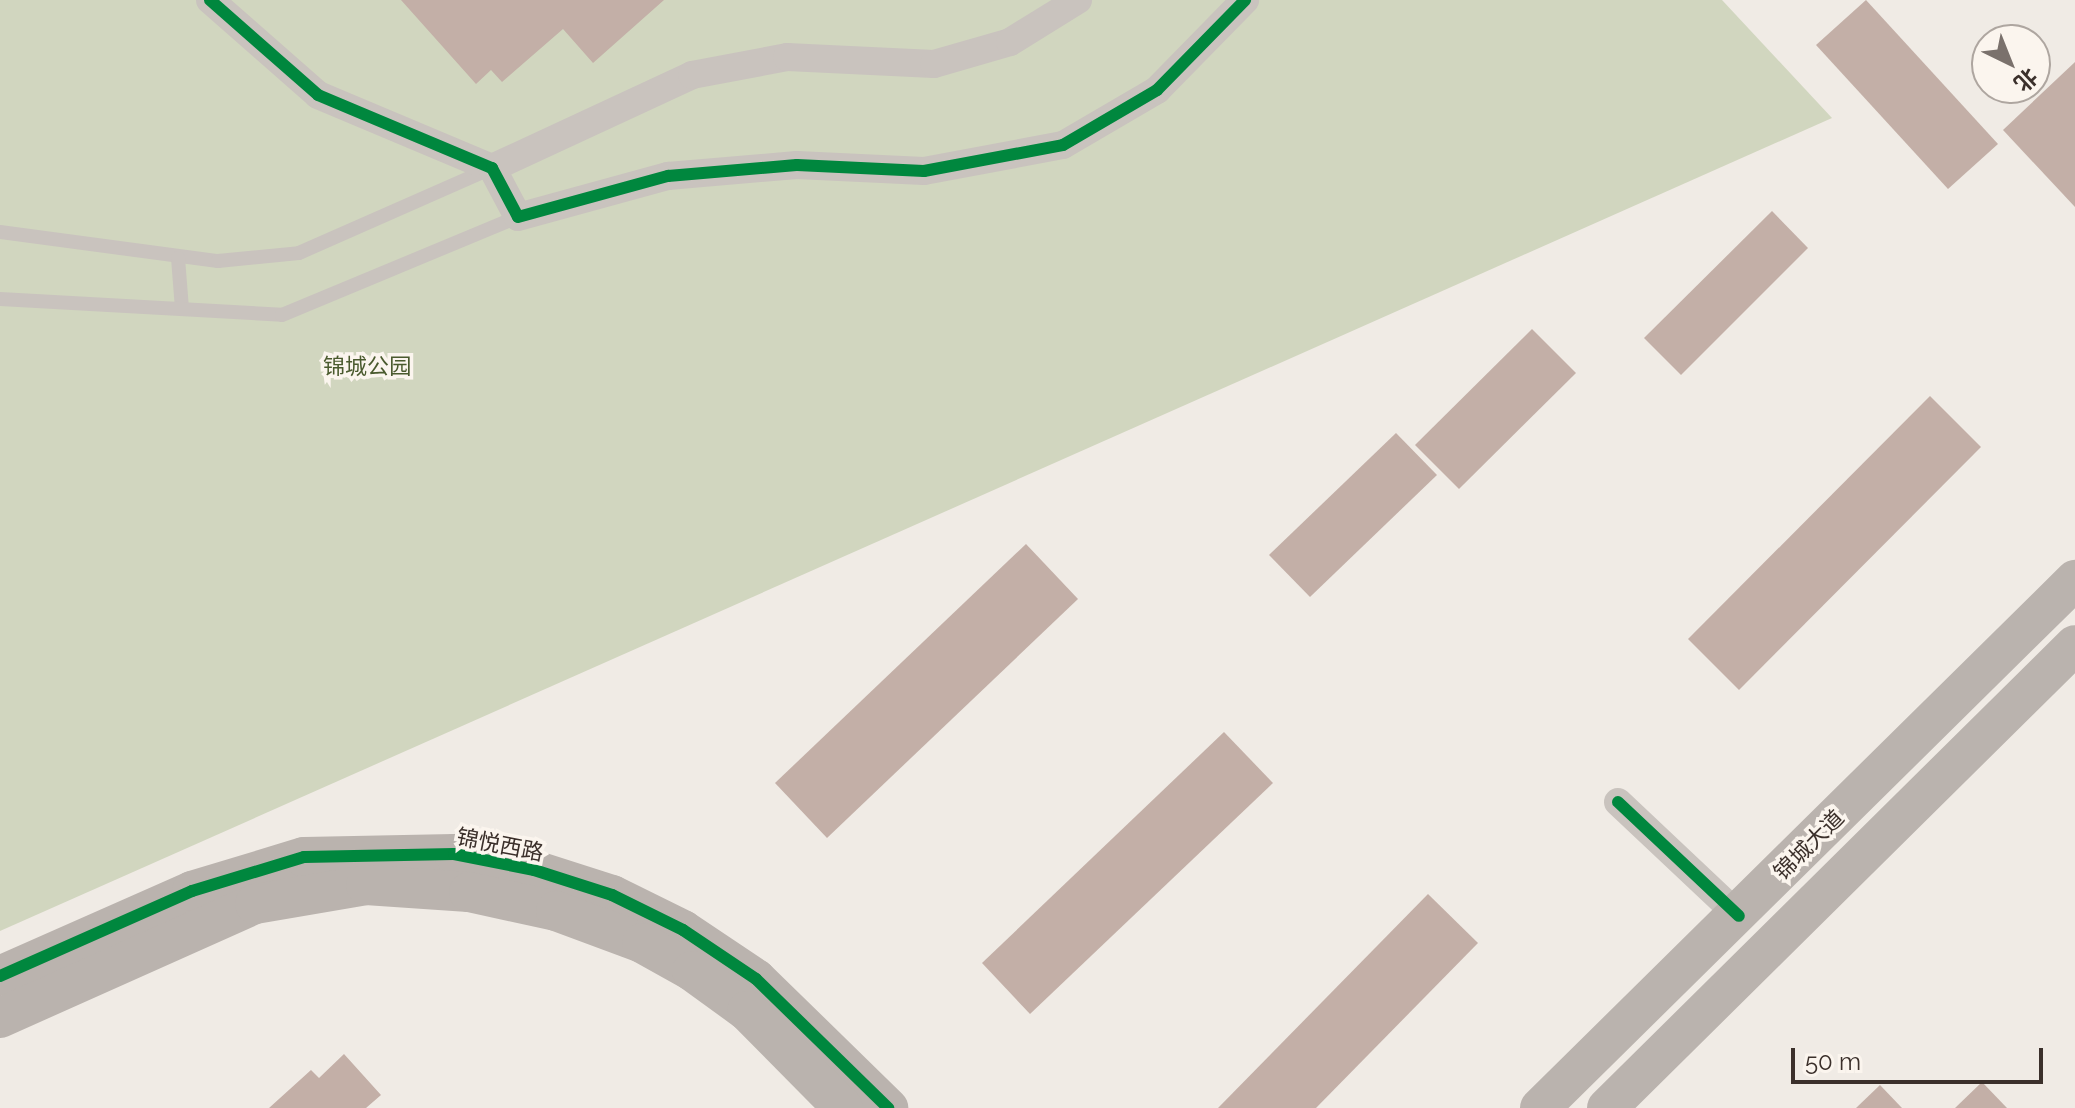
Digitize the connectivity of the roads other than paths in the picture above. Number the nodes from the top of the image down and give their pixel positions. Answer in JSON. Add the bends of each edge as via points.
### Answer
{"nodes":[{"id":1,"x":210,"y":0,"type":"edge"},
{"id":2,"x":1078,"y":0,"type":"edge"},
{"id":3,"x":1245,"y":0,"type":"edge"},
{"id":4,"x":492,"y":168,"type":"junction"},
{"id":5,"x":518,"y":217,"type":"junction"},
{"id":6,"x":0,"y":232,"type":"edge"},
{"id":7,"x":178,"y":258,"type":"junction"},
{"id":8,"x":0,"y":299,"type":"edge"},
{"id":9,"x":182,"y":309,"type":"junction"},
{"id":10,"x":2075,"y":580,"type":"edge"},
{"id":11,"x":2075,"y":645,"type":"edge"},
{"id":12,"x":1618,"y":802,"type":"dead end"},
{"id":13,"x":1739,"y":916,"type":"junction"},
{"id":14,"x":0,"y":976,"type":"edge"},
{"id":15,"x":0,"y":1018,"type":"edge"},
{"id":16,"x":843,"y":1108,"type":"edge"},
{"id":17,"x":888,"y":1108,"type":"edge"},
{"id":18,"x":1540,"y":1108,"type":"edge"},
{"id":19,"x":1607,"y":1108,"type":"edge"}],
"edges":[{"from":1,"to":4,"type":"street","via":[[318,95]]},
{"from":2,"to":4,"type":"street","via":[[1010,42],[934,64],[787,57],[692,75]]},
{"from":3,"to":5,"type":"street","via":[[1157,90],[1063,145],[924,171],[797,165],[668,176]]},
{"from":4,"to":5,"type":"street"},
{"from":4,"to":7,"type":"lane","via":[[299,253],[218,261]]},
{"from":5,"to":9,"type":"lane","via":[[282,315]]},
{"from":6,"to":7,"type":"lane"},
{"from":7,"to":9,"type":"lane"},
{"from":8,"to":9,"type":"lane"},
{"from":10,"to":13,"type":"street","name":"锦城大道"},
{"from":11,"to":19,"type":"street","name":"锦城大道"},
{"from":12,"to":13,"type":"street"},
{"from":13,"to":18,"type":"street","name":"锦城大道"},
{"from":14,"to":17,"type":"street","name":"锦悦西路","via":[[192,891],[304,857],[454,854],[534,870],[599,891],[683,930],[756,979]]},
{"from":15,"to":16,"type":"street","via":[[255,904],[366,885],[469,892],[556,911],[642,943],[692,971],[747,1011]]}]}
